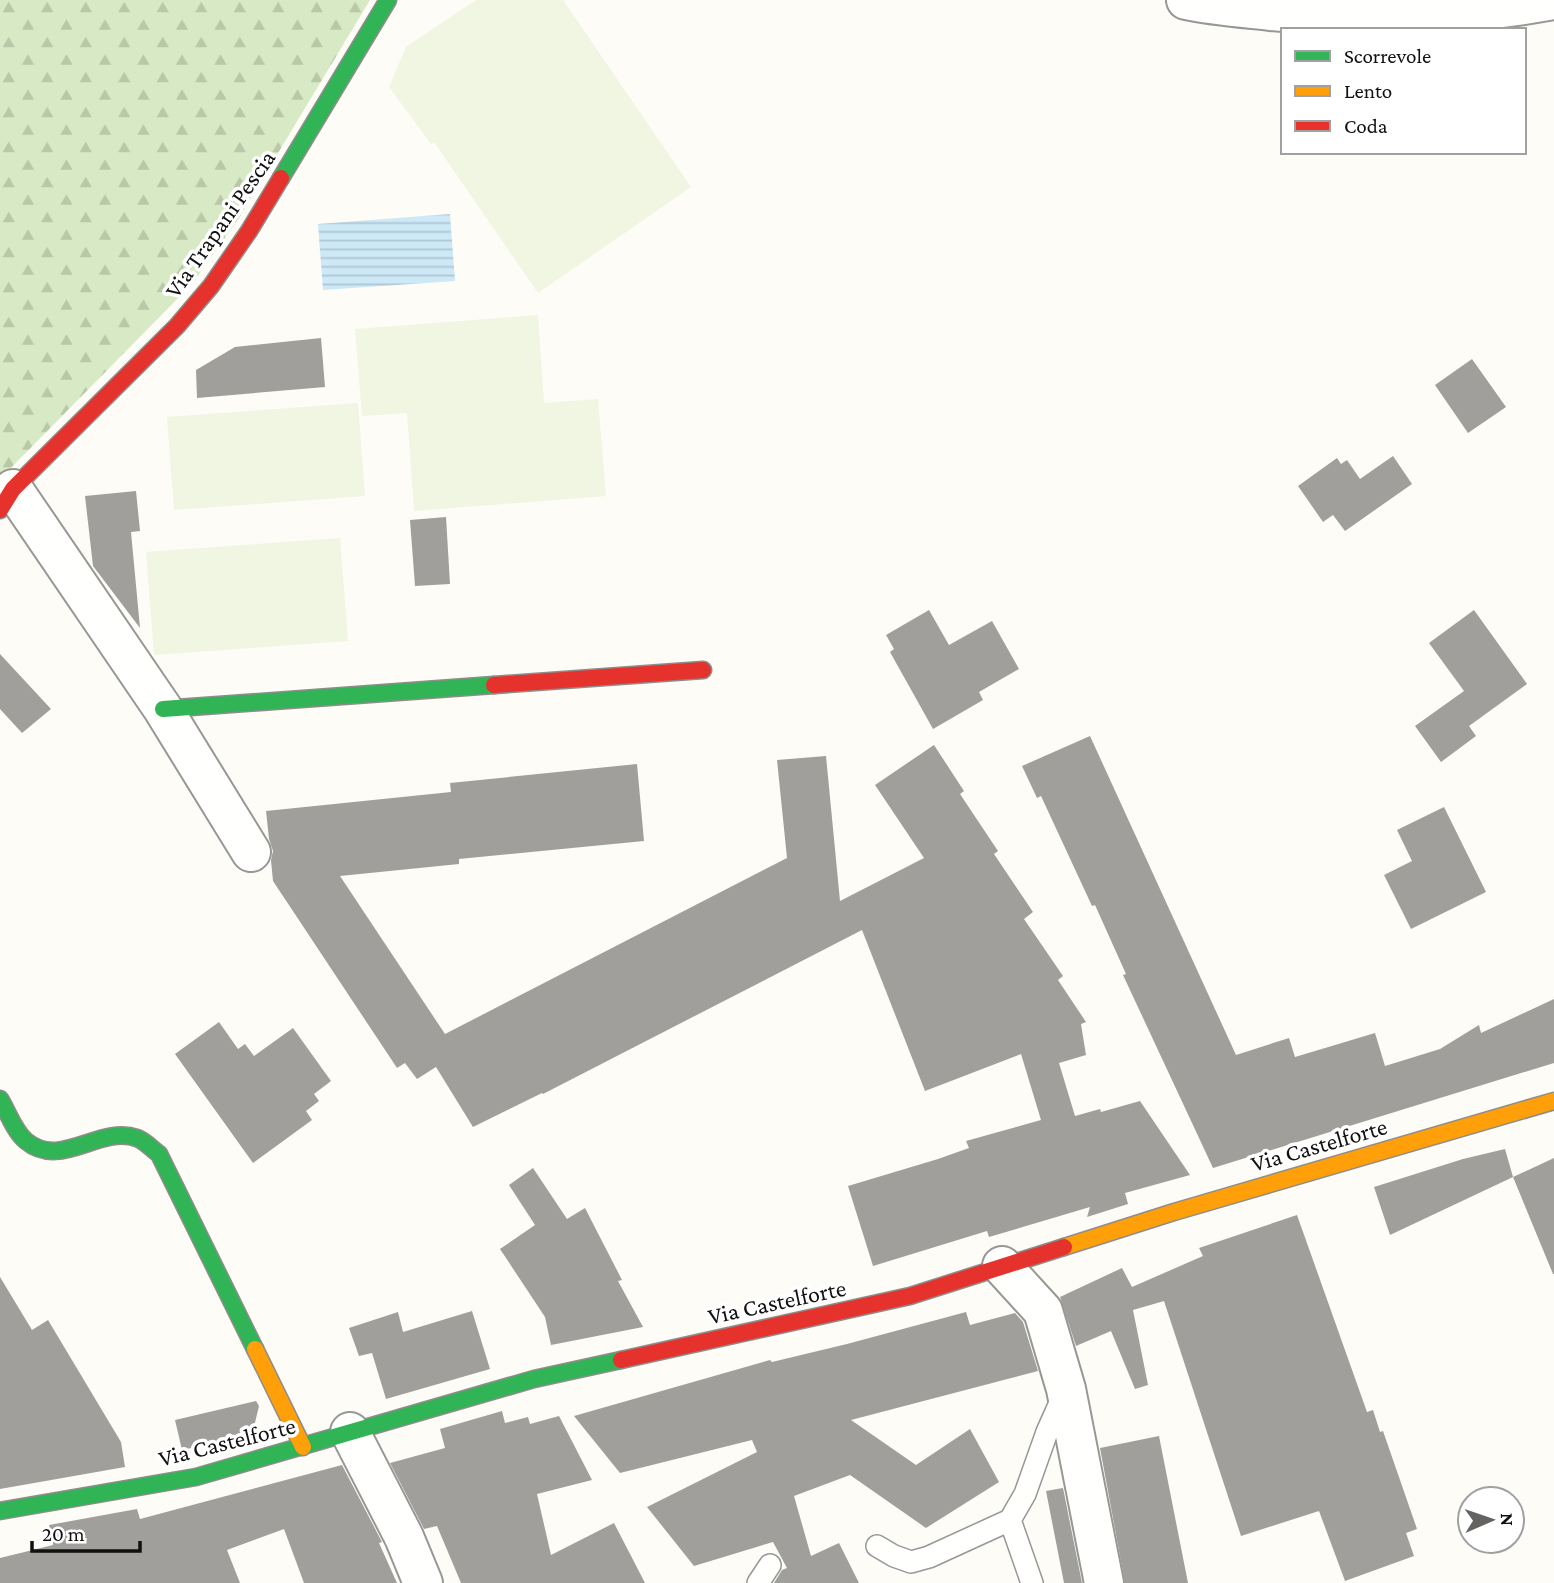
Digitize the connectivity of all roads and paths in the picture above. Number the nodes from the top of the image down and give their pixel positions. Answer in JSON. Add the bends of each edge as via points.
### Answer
{"nodes":[{"id":1,"x":388,"y":0,"type":"edge"},
{"id":2,"x":1186,"y":0,"type":"edge"},
{"id":3,"x":1554,"y":0,"type":"edge"},
{"id":4,"x":7,"y":499,"type":"edge"},
{"id":5,"x":703,"y":670,"type":"dead end"},
{"id":6,"x":163,"y":709,"type":"junction"},
{"id":7,"x":251,"y":852,"type":"dead end"},
{"id":8,"x":0,"y":1099,"type":"edge"},
{"id":9,"x":1554,"y":1101,"type":"edge"},
{"id":10,"x":1002,"y":1266,"type":"junction"},
{"id":11,"x":1066,"y":1389,"type":"junction"},
{"id":12,"x":351,"y":1432,"type":"junction"},
{"id":13,"x":303,"y":1447,"type":"junction"},
{"id":14,"x":0,"y":1511,"type":"edge"},
{"id":15,"x":1010,"y":1520,"type":"junction"},
{"id":16,"x":877,"y":1546,"type":"dead end"},
{"id":17,"x":771,"y":1565,"type":"dead end"},
{"id":18,"x":424,"y":1583,"type":"edge"},
{"id":19,"x":758,"y":1583,"type":"edge"},
{"id":20,"x":1032,"y":1583,"type":"edge"},
{"id":21,"x":1104,"y":1583,"type":"edge"}],
"edges":[{"from":1,"to":4,"type":"street","name":"Via Trapani Pescia","via":[[256,220],[211,286]]},
{"from":2,"to":3,"type":"street","via":[[1324,16],[1434,15]]},
{"from":4,"to":6,"type":"street"},
{"from":5,"to":6,"type":"street"},
{"from":6,"to":7,"type":"street"},
{"from":8,"to":13,"type":"street","via":[[23,1139],[46,1152],[123,1136],[136,1138],[159,1154]]},
{"from":9,"to":10,"type":"street","name":"Via Castelforte"},
{"from":10,"to":11,"type":"street","via":[[1043,1311]]},
{"from":10,"to":12,"type":"street","name":"Via Castelforte","via":[[910,1296],[534,1378]]},
{"from":11,"to":15,"type":"lane","via":[[1025,1494]]},
{"from":11,"to":21,"type":"street"},
{"from":12,"to":13,"type":"street","name":"Via Castelforte"},
{"from":12,"to":18,"type":"street"},
{"from":13,"to":14,"type":"street","name":"Via Castelforte","via":[[196,1478]]},
{"from":15,"to":16,"type":"lane","via":[[911,1562]]},
{"from":15,"to":20,"type":"lane"},
{"from":17,"to":19,"type":"lane"}]}
